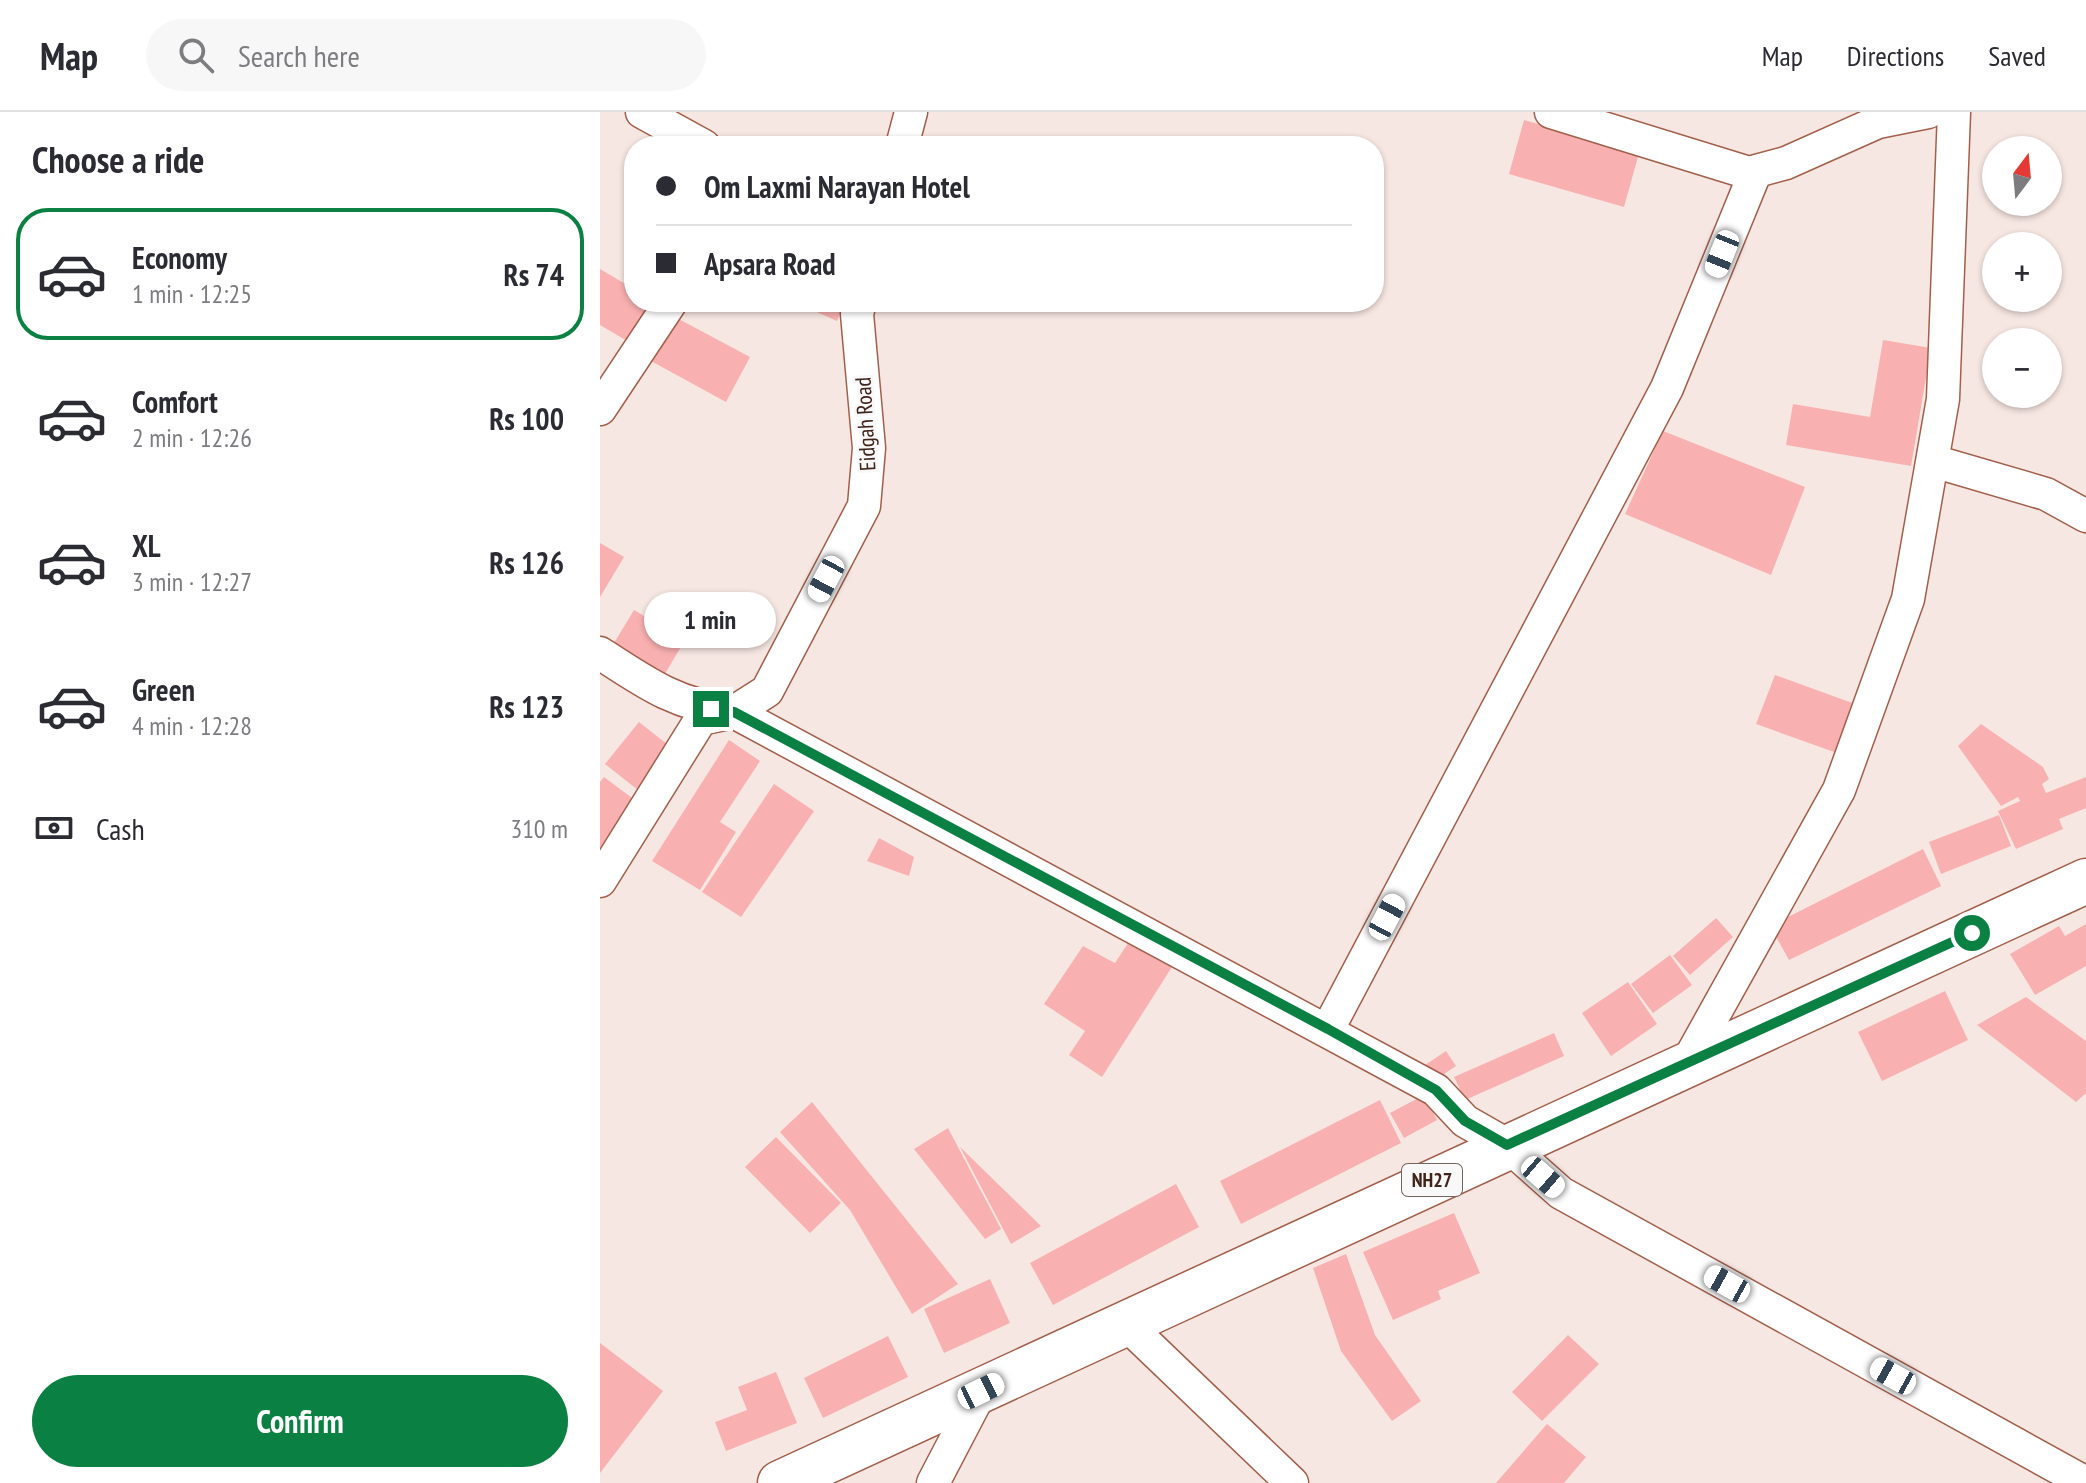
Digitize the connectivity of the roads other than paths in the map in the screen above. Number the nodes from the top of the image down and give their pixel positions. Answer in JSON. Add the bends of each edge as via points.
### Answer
{"nodes":[{"id":1,"x":642,"y":112,"type":"edge"},
{"id":2,"x":911,"y":112,"type":"edge"},
{"id":3,"x":1551,"y":112,"type":"edge"},
{"id":4,"x":1928,"y":112,"type":"edge"},
{"id":5,"x":1954,"y":112,"type":"edge"},
{"id":6,"x":686,"y":136,"type":"edge"},
{"id":7,"x":905,"y":136,"type":"edge"},
{"id":8,"x":1755,"y":173,"type":"junction"},
{"id":9,"x":664,"y":312,"type":"edge"},
{"id":10,"x":858,"y":312,"type":"edge"},
{"id":11,"x":600,"y":409,"type":"edge"},
{"id":12,"x":1933,"y":461,"type":"junction"},
{"id":13,"x":2086,"y":516,"type":"edge"},
{"id":14,"x":600,"y":653,"type":"edge"},
{"id":15,"x":734,"y":712,"type":"junction"},
{"id":16,"x":600,"y":881,"type":"edge"},
{"id":17,"x":2086,"y":881,"type":"edge"},
{"id":18,"x":1328,"y":1029,"type":"junction"},
{"id":19,"x":1687,"y":1063,"type":"junction"},
{"id":20,"x":1507,"y":1145,"type":"junction"},
{"id":21,"x":1124,"y":1322,"type":"junction"},
{"id":22,"x":981,"y":1391,"type":"junction"},
{"id":23,"x":780,"y":1483,"type":"edge"},
{"id":24,"x":933,"y":1483,"type":"edge"},
{"id":25,"x":1292,"y":1483,"type":"edge"},
{"id":26,"x":2086,"y":1483,"type":"edge"}],
"edges":[{"from":1,"to":6,"type":"street"},
{"from":2,"to":7,"type":"street"},
{"from":3,"to":8,"type":"street"},
{"from":4,"to":8,"type":"street","via":[[1878,122]]},
{"from":5,"to":12,"type":"street","via":[[1943,399]]},
{"from":8,"to":18,"type":"street","via":[[1667,388]]},
{"from":9,"to":11,"type":"street"},
{"from":10,"to":15,"type":"street","name":"Eidgah Road","via":[[869,448],[864,506],[767,691]]},
{"from":12,"to":13,"type":"street","via":[[2046,494]]},
{"from":12,"to":19,"type":"street","via":[[1908,599],[1839,790]]},
{"from":14,"to":15,"type":"street","via":[[665,695]]},
{"from":15,"to":16,"type":"street","name":"Eidgah Road","via":[[701,719]]},
{"from":15,"to":18,"type":"street"},
{"from":17,"to":19,"type":"main road","number":"NH27"},
{"from":18,"to":20,"type":"street","via":[[1436,1090],[1465,1121]]},
{"from":19,"to":20,"type":"main road","number":"NH27"},
{"from":20,"to":21,"type":"main road","number":"NH27"},
{"from":20,"to":26,"type":"street","via":[[1561,1193]]},
{"from":21,"to":22,"type":"main road","number":"NH27"},
{"from":21,"to":25,"type":"street"},
{"from":22,"to":23,"type":"main road","number":"NH27"},
{"from":22,"to":24,"type":"street"}]}
